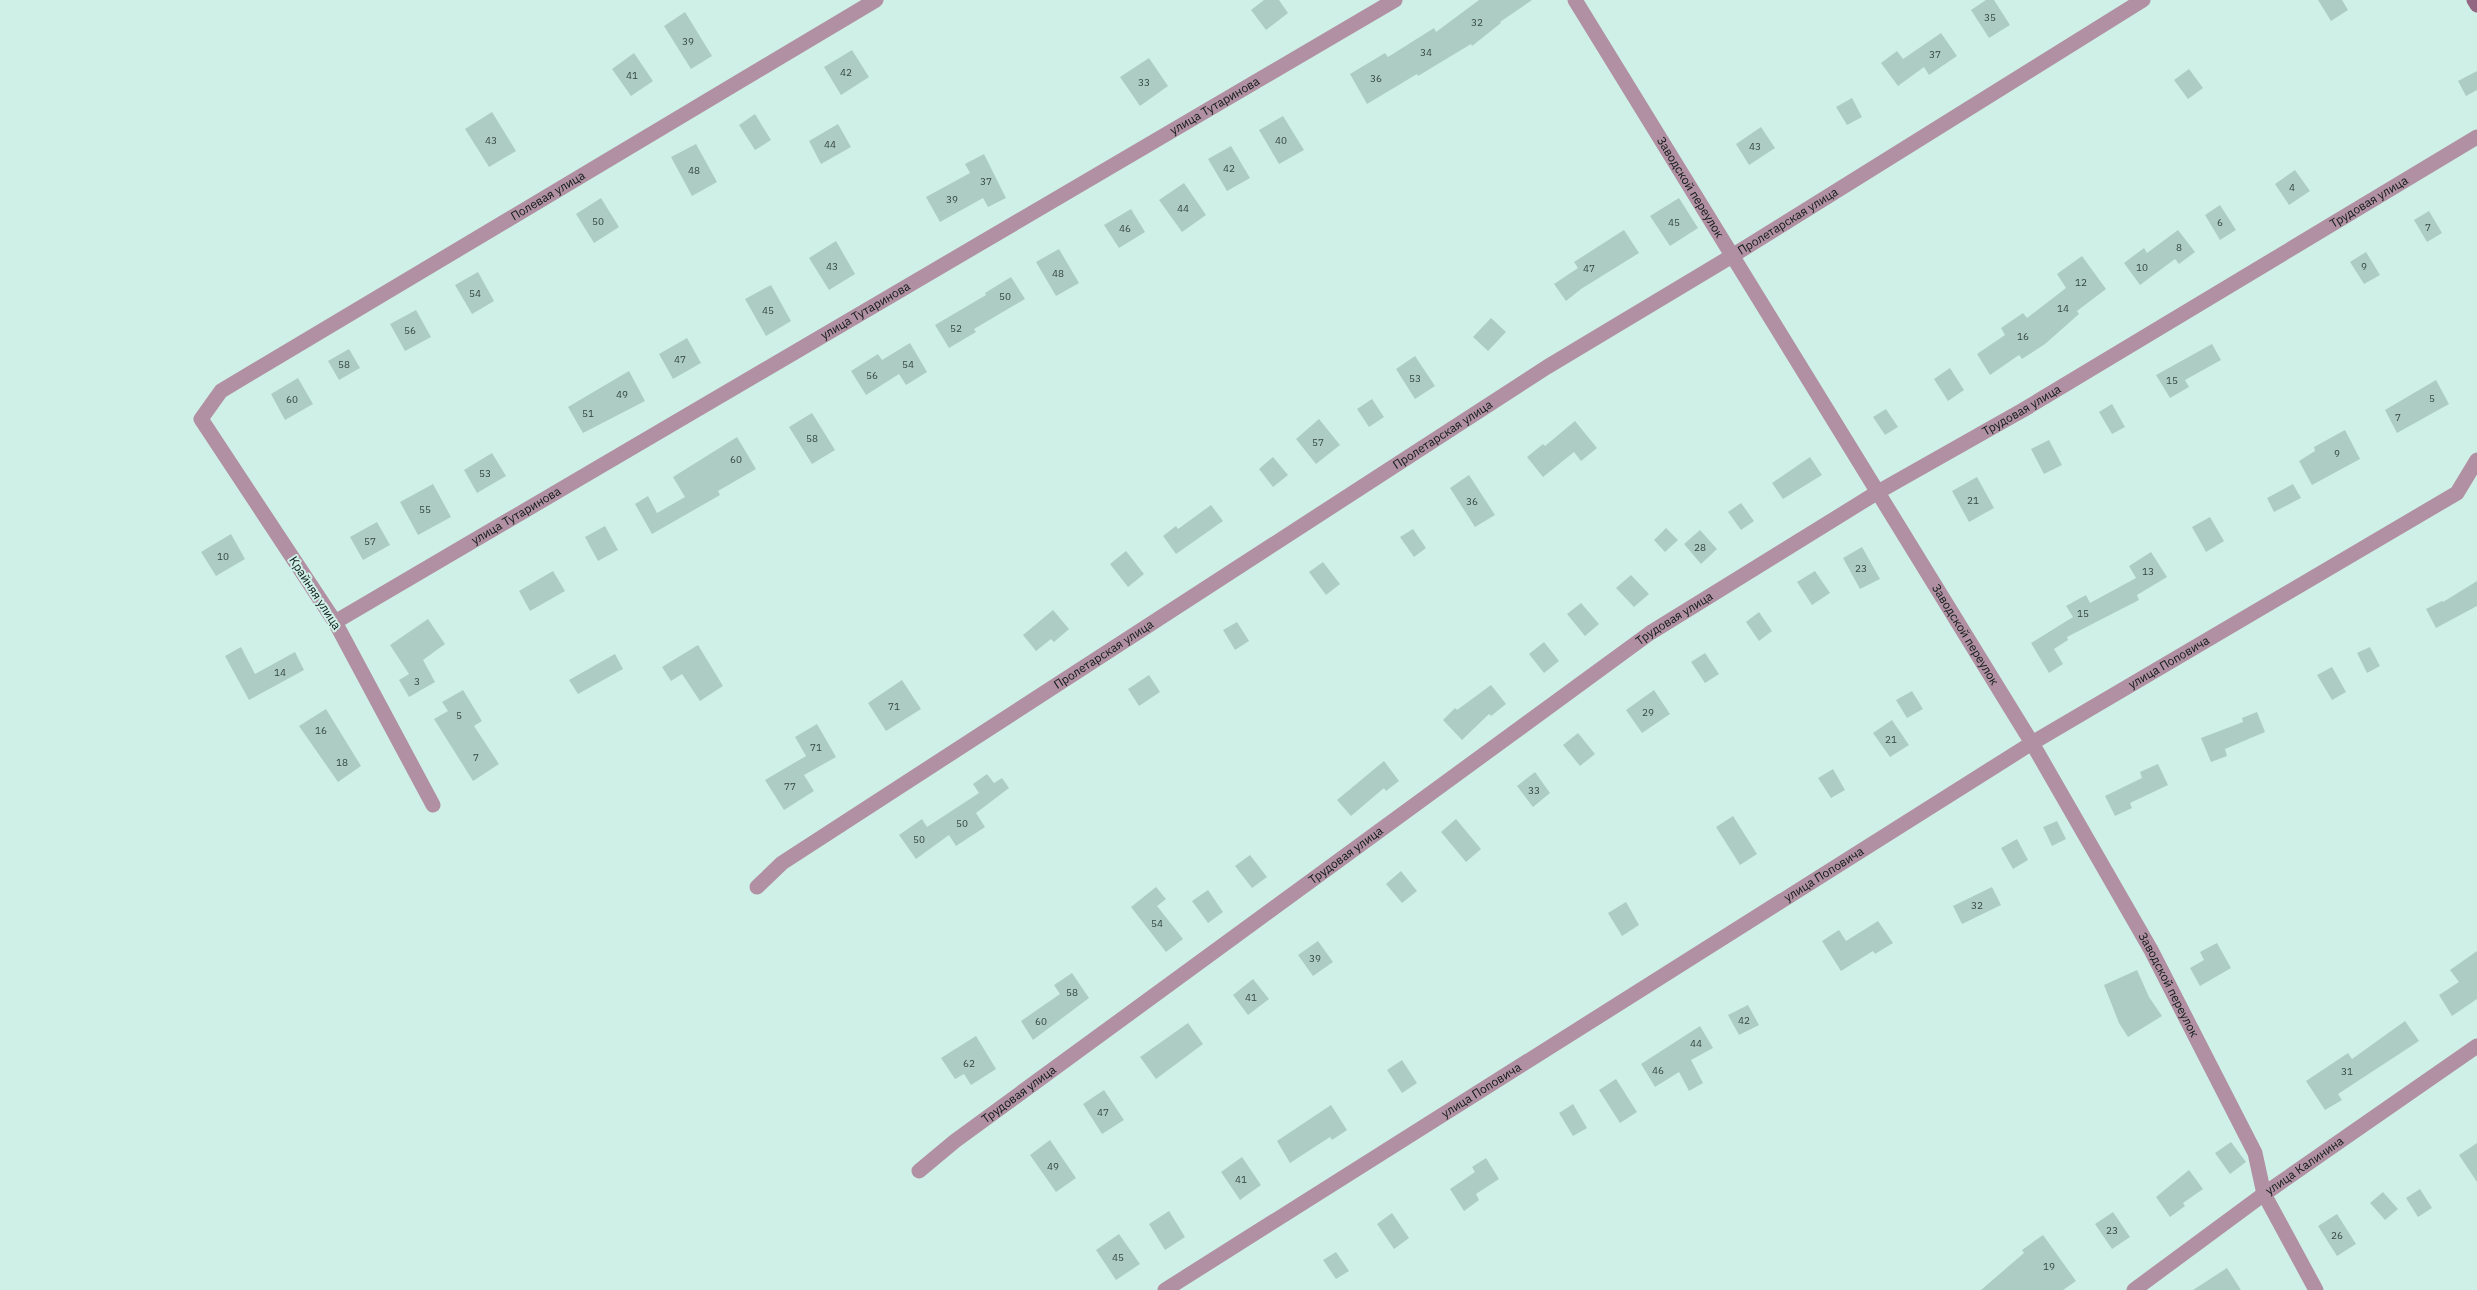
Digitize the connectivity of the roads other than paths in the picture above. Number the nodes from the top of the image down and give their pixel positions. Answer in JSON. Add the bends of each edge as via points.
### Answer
{"nodes":[{"id":1,"x":876,"y":0,"type":"edge"},
{"id":2,"x":1395,"y":0,"type":"edge"},
{"id":3,"x":1574,"y":0,"type":"edge"},
{"id":4,"x":2143,"y":0,"type":"edge"},
{"id":5,"x":2474,"y":0,"type":"edge"},
{"id":6,"x":2477,"y":5,"type":"edge"},
{"id":7,"x":2477,"y":137,"type":"edge"},
{"id":8,"x":1732,"y":256,"type":"junction"},
{"id":9,"x":221,"y":391,"type":"joint"},
{"id":10,"x":2477,"y":460,"type":"edge"},
{"id":11,"x":1878,"y":492,"type":"junction"},
{"id":12,"x":335,"y":622,"type":"junction"},
{"id":13,"x":2032,"y":743,"type":"junction"},
{"id":14,"x":434,"y":805,"type":"dead end"},
{"id":15,"x":757,"y":887,"type":"dead end"},
{"id":16,"x":2477,"y":1046,"type":"edge"},
{"id":17,"x":919,"y":1171,"type":"dead end"},
{"id":18,"x":2264,"y":1194,"type":"junction"},
{"id":19,"x":1165,"y":1290,"type":"edge"},
{"id":20,"x":2134,"y":1290,"type":"edge"},
{"id":21,"x":2316,"y":1290,"type":"edge"}],
"edges":[{"from":1,"to":9,"type":"street","name":"Полевая улица"},
{"from":2,"to":12,"type":"street","name":"улица Тутаринова"},
{"from":3,"to":8,"type":"street","name":"Заводской переулок"},
{"from":4,"to":8,"type":"street","name":"Пролетарская улица"},
{"from":5,"to":6,"type":"street"},
{"from":7,"to":11,"type":"street","name":"Трудовая улица","via":[[2023,410]]},
{"from":8,"to":11,"type":"street","name":"Заводской переулок"},
{"from":8,"to":15,"type":"street","name":"Пролетарская улица","via":[[1539,372],[782,863]]},
{"from":9,"to":12,"type":"street","name":"Крайняя улица","via":[[200,419]]},
{"from":10,"to":13,"type":"street","name":"улица Поповича","via":[[2457,493]]},
{"from":11,"to":13,"type":"street","name":"Заводской переулок"},
{"from":11,"to":17,"type":"street","name":"Трудовая улица","via":[[1650,632],[955,1141]]},
{"from":12,"to":14,"type":"street","name":"Крайняя улица"},
{"from":13,"to":18,"type":"street","name":"Заводской переулок","via":[[2151,950],[2255,1153]]},
{"from":13,"to":19,"type":"street","name":"улица Поповича"},
{"from":16,"to":18,"type":"street","name":"улица Калинина"},
{"from":18,"to":20,"type":"street","name":"улица Калинина"},
{"from":18,"to":21,"type":"street","name":"Заводской переулок"}]}
